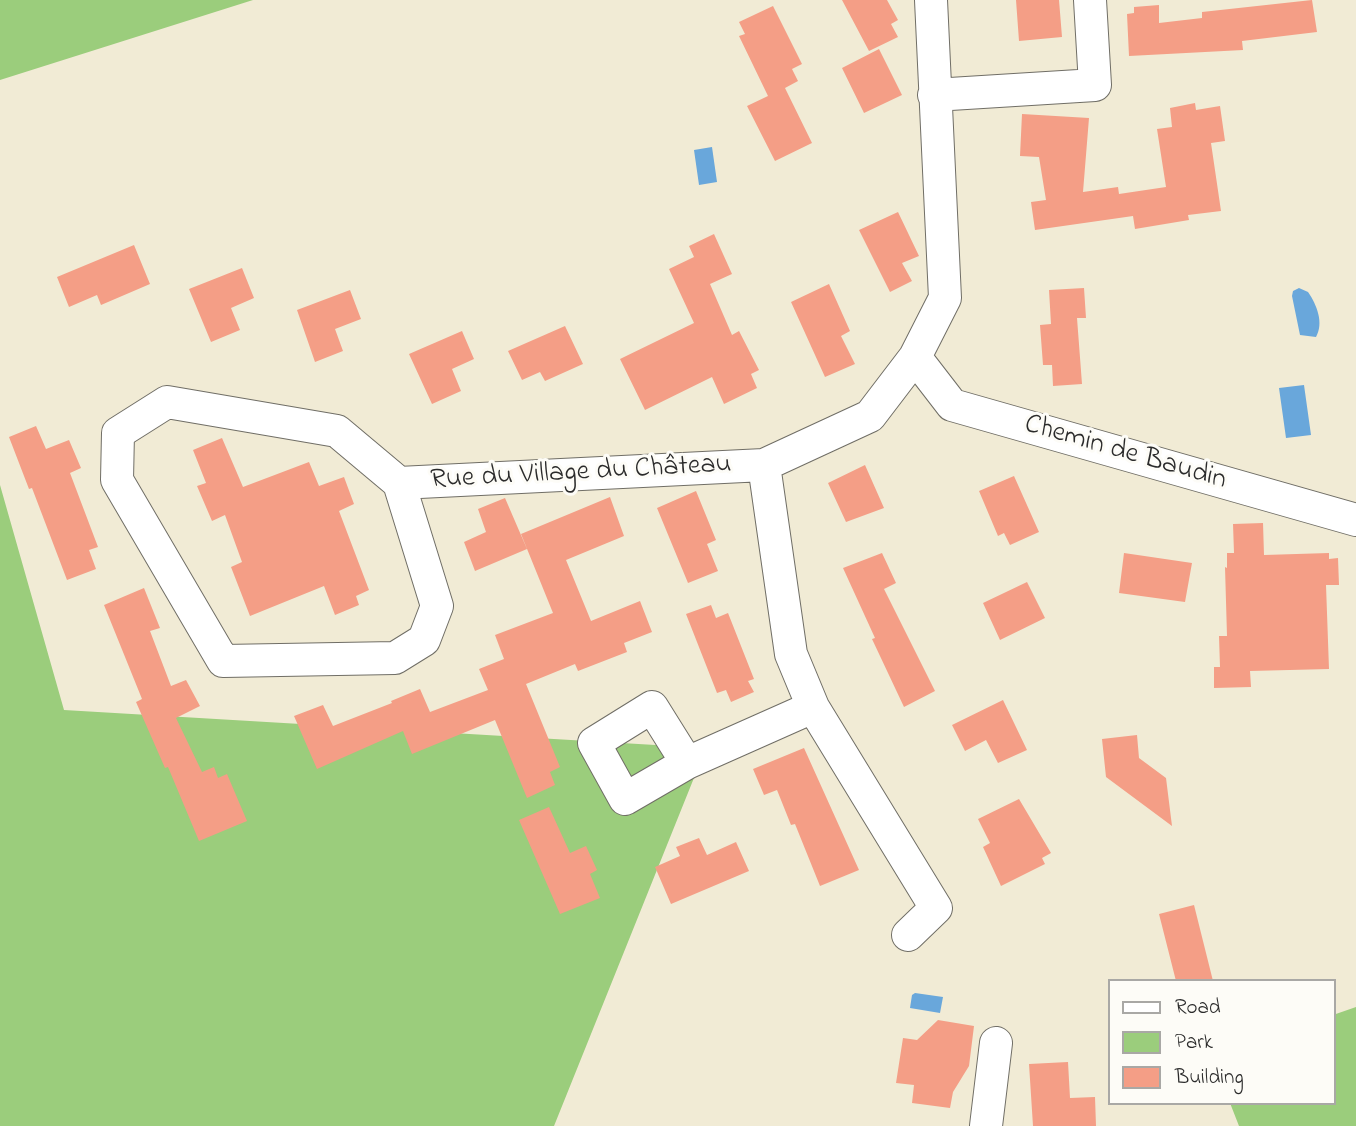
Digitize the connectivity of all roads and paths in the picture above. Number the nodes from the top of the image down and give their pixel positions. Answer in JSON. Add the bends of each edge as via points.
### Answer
{"nodes":[{"id":1,"x":931,"y":0,"type":"edge"},
{"id":2,"x":1090,"y":0,"type":"edge"},
{"id":3,"x":934,"y":95,"type":"junction"},
{"id":4,"x":915,"y":357,"type":"junction"},
{"id":5,"x":764,"y":465,"type":"junction"},
{"id":6,"x":399,"y":484,"type":"junction"},
{"id":7,"x":1356,"y":520,"type":"edge"},
{"id":8,"x":813,"y":707,"type":"junction"},
{"id":9,"x":687,"y":763,"type":"dead end"},
{"id":10,"x":908,"y":935,"type":"dead end"},
{"id":11,"x":996,"y":1043,"type":"dead end"},
{"id":12,"x":986,"y":1126,"type":"edge"}],
"edges":[{"from":1,"to":3,"type":"street","name":"Rue du Village du Château"},
{"from":2,"to":3,"type":"street","via":[[1095,85]]},
{"from":3,"to":4,"type":"street","name":"Rue du Village du Château","via":[[946,298]]},
{"from":4,"to":5,"type":"street","name":"Rue du Village du Château","via":[[870,416]]},
{"from":4,"to":7,"type":"street","name":"Chemin de Baudin","via":[[952,405]]},
{"from":5,"to":6,"type":"street","name":"Rue du Village du Château"},
{"from":5,"to":8,"type":"street","name":"Rue du Village du Château","via":[[790,654]]},
{"from":6,"to":6,"type":"street","name":"Rue du Village du Château","via":[[337,431],[167,402],[118,433],[117,480],[223,661],[395,658],[424,640],[436,606]]},
{"from":8,"to":9,"type":"street"},
{"from":8,"to":10,"type":"street","name":"Rue du Village du Château","via":[[936,908]]},
{"from":11,"to":12,"type":"street"}]}
